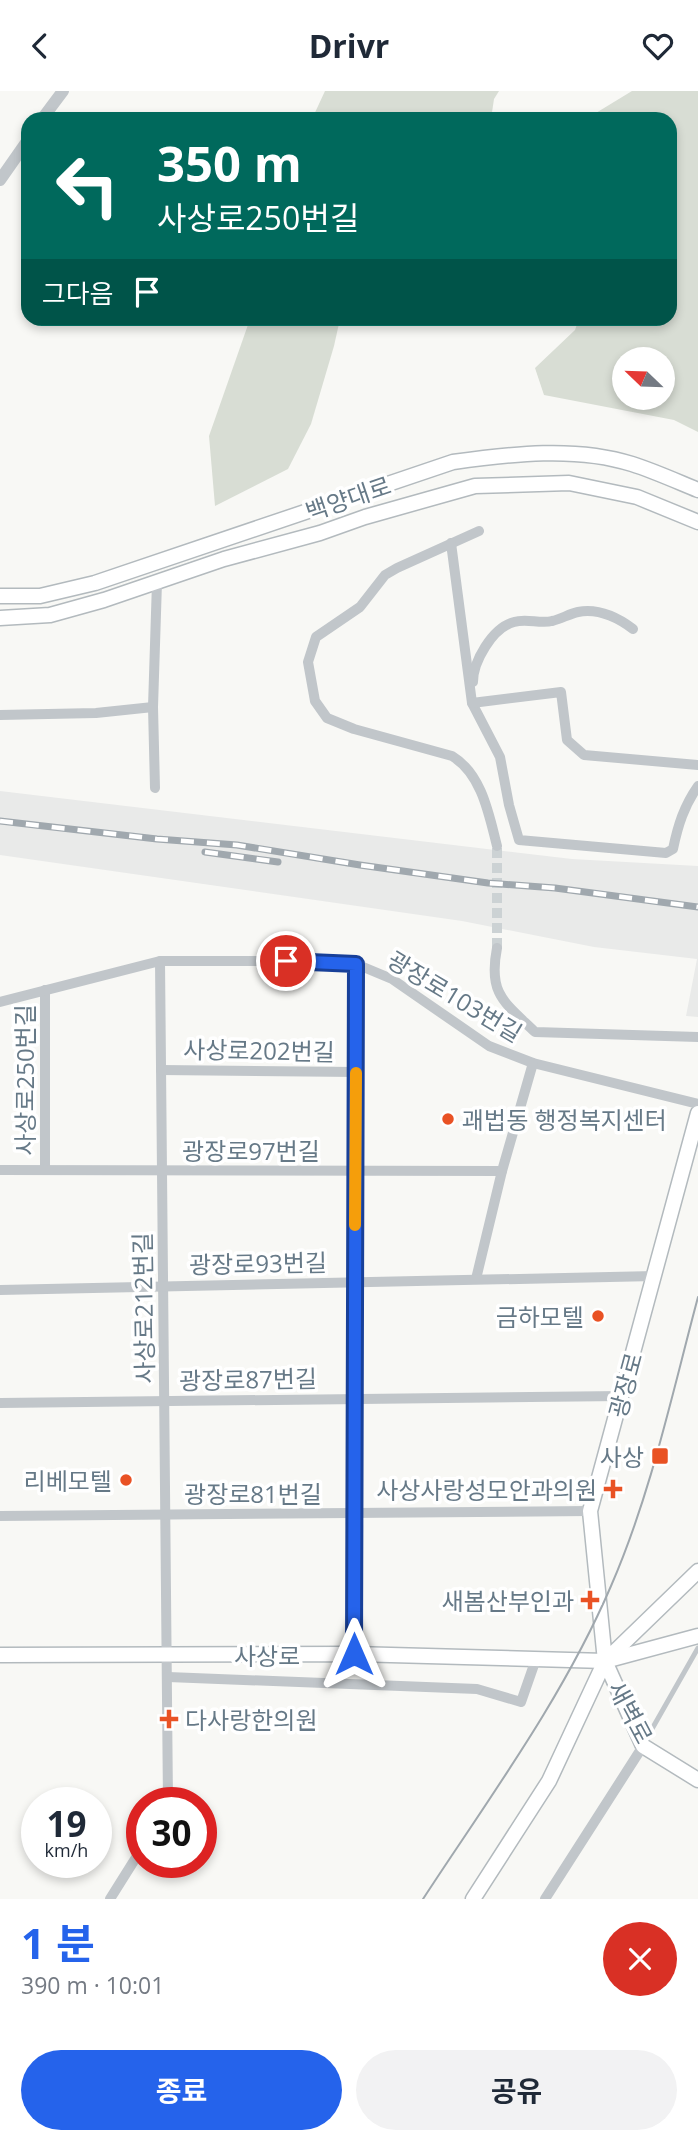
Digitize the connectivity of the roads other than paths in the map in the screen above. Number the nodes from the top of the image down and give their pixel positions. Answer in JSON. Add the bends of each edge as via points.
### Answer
{"nodes":[{"id":1,"x":63,"y":91,"type":"edge"},
{"id":2,"x":47,"y":112,"type":"edge"},
{"id":3,"x":21,"y":150,"type":"edge"},
{"id":4,"x":0,"y":180,"type":"edge"},
{"id":5,"x":698,"y":490,"type":"edge"},
{"id":6,"x":698,"y":522,"type":"edge"},
{"id":7,"x":479,"y":531,"type":"dead end"},
{"id":8,"x":451,"y":543,"type":"junction"},
{"id":9,"x":157,"y":582,"type":"junction"},
{"id":10,"x":0,"y":596,"type":"edge"},
{"id":11,"x":0,"y":618,"type":"edge"},
{"id":12,"x":634,"y":629,"type":"dead end"},
{"id":13,"x":472,"y":703,"type":"junction"},
{"id":14,"x":153,"y":707,"type":"junction"},
{"id":15,"x":0,"y":715,"type":"edge"},
{"id":16,"x":698,"y":765,"type":"edge"},
{"id":17,"x":698,"y":786,"type":"edge"},
{"id":18,"x":155,"y":787,"type":"dead end"},
{"id":19,"x":496,"y":846,"type":"tunnel mouth"},
{"id":20,"x":496,"y":948,"type":"tunnel mouth"},
{"id":21,"x":160,"y":961,"type":"junction"},
{"id":22,"x":356,"y":964,"type":"junction"},
{"id":23,"x":45,"y":991,"type":"junction"},
{"id":24,"x":0,"y":1002,"type":"edge"},
{"id":25,"x":698,"y":1037,"type":"edge"},
{"id":26,"x":533,"y":1063,"type":"junction"},
{"id":27,"x":161,"y":1070,"type":"junction"},
{"id":28,"x":356,"y":1072,"type":"junction"},
{"id":29,"x":698,"y":1104,"type":"edge"},
{"id":30,"x":698,"y":1113,"type":"edge"},
{"id":31,"x":0,"y":1170,"type":"edge"},
{"id":32,"x":45,"y":1170,"type":"junction"},
{"id":33,"x":162,"y":1170,"type":"junction"},
{"id":34,"x":355,"y":1171,"type":"junction"},
{"id":35,"x":502,"y":1171,"type":"junction"},
{"id":36,"x":655,"y":1276,"type":"junction"},
{"id":37,"x":476,"y":1279,"type":"junction"},
{"id":38,"x":355,"y":1282,"type":"junction"},
{"id":39,"x":164,"y":1286,"type":"junction"},
{"id":40,"x":0,"y":1290,"type":"edge"},
{"id":41,"x":622,"y":1396,"type":"junction"},
{"id":42,"x":355,"y":1399,"type":"junction"},
{"id":43,"x":165,"y":1401,"type":"junction"},
{"id":44,"x":0,"y":1403,"type":"edge"},
{"id":45,"x":590,"y":1511,"type":"junction"},
{"id":46,"x":354,"y":1513,"type":"junction"},
{"id":47,"x":166,"y":1514,"type":"junction"},
{"id":48,"x":0,"y":1516,"type":"edge"},
{"id":49,"x":698,"y":1571,"type":"edge"},
{"id":50,"x":698,"y":1636,"type":"edge"},
{"id":51,"x":698,"y":1648,"type":"edge"},
{"id":52,"x":354,"y":1654,"type":"junction"},
{"id":53,"x":0,"y":1655,"type":"edge"},
{"id":54,"x":168,"y":1655,"type":"junction"},
{"id":55,"x":536,"y":1659,"type":"junction"},
{"id":56,"x":605,"y":1661,"type":"junction"},
{"id":57,"x":168,"y":1677,"type":"junction"},
{"id":58,"x":643,"y":1746,"type":"junction"},
{"id":59,"x":698,"y":1780,"type":"edge"},
{"id":60,"x":168,"y":1787,"type":"edge"},
{"id":61,"x":126,"y":1874,"type":"edge"},
{"id":62,"x":110,"y":1899,"type":"edge"},
{"id":63,"x":473,"y":1899,"type":"edge"},
{"id":64,"x":545,"y":1899,"type":"edge"}],
"edges":[{"from":1,"to":2,"type":"street"},
{"from":3,"to":4,"type":"street"},
{"from":5,"to":10,"type":"main road","name":"백양대로","via":[[630,463],[568,453],[453,462],[95,583],[40,596]]},
{"from":6,"to":9,"type":"main road","name":"백양대로","via":[[637,497],[569,483],[475,486]]},
{"from":7,"to":8,"type":"street"},
{"from":8,"to":13,"type":"street"},
{"from":8,"to":19,"type":"street","via":[[386,575],[360,607],[316,637],[309,662],[315,701],[327,717],[463,762],[483,799]]},
{"from":9,"to":11,"type":"main road","name":"백양대로","via":[[50,615]]},
{"from":9,"to":14,"type":"street"},
{"from":12,"to":13,"type":"street","via":[[600,611],[541,623],[513,622],[495,634],[481,655],[473,676]]},
{"from":13,"to":16,"type":"street","via":[[561,692],[567,740],[584,755]]},
{"from":13,"to":17,"type":"street","via":[[499,757],[519,840],[666,853],[673,849],[687,801]]},
{"from":14,"to":15,"type":"street"},
{"from":14,"to":18,"type":"street"},
{"from":20,"to":25,"type":"street","via":[[492,973],[502,1000],[535,1032]]},
{"from":21,"to":22,"type":"street","name":"사상로250번길"},
{"from":21,"to":23,"type":"street","name":"사상로250번길"},
{"from":21,"to":27,"type":"street","name":"사상로212번길"},
{"from":22,"to":26,"type":"street","name":"광장로103번길","via":[[392,979],[489,1046]]},
{"from":22,"to":28,"type":"street","name":"사상로202번길"},
{"from":23,"to":24,"type":"street","name":"사상로250번길"},
{"from":23,"to":32,"type":"street","name":"사상로250번길"},
{"from":26,"to":29,"type":"street","name":"광장로103번길"},
{"from":26,"to":35,"type":"street","name":"광장로103번길"},
{"from":27,"to":28,"type":"street","name":"사상로202번길"},
{"from":27,"to":33,"type":"street","name":"사상로212번길"},
{"from":28,"to":34,"type":"street","name":"사상로202번길"},
{"from":30,"to":36,"type":"main road","name":"광장로"},
{"from":31,"to":32,"type":"street","name":"광장로97번길"},
{"from":32,"to":33,"type":"street","name":"광장로97번길"},
{"from":33,"to":34,"type":"street","name":"광장로97번길"},
{"from":33,"to":39,"type":"street","name":"사상로212번길"},
{"from":34,"to":35,"type":"street","name":"광장로97번길"},
{"from":34,"to":38,"type":"street","name":"사상로202번길"},
{"from":35,"to":37,"type":"street"},
{"from":36,"to":37,"type":"street","name":"광장로93번길"},
{"from":36,"to":41,"type":"main road","name":"광장로"},
{"from":37,"to":38,"type":"street","name":"광장로93번길"},
{"from":38,"to":39,"type":"street","name":"광장로93번길"},
{"from":38,"to":42,"type":"street","name":"사상로202번길"},
{"from":39,"to":40,"type":"street","name":"광장로93번길"},
{"from":39,"to":43,"type":"street","name":"사상로212번길"},
{"from":41,"to":42,"type":"street","name":"광장로87번길"},
{"from":41,"to":45,"type":"main road","name":"광장로"},
{"from":42,"to":43,"type":"street","name":"광장로87번길"},
{"from":42,"to":46,"type":"street","name":"사상로202번길"},
{"from":43,"to":44,"type":"street","name":"광장로87번길"},
{"from":43,"to":47,"type":"street","name":"사상로212번길"},
{"from":45,"to":46,"type":"street","name":"광장로81번길"},
{"from":45,"to":56,"type":"main road","name":"광장로"},
{"from":46,"to":47,"type":"street","name":"광장로81번길"},
{"from":46,"to":52,"type":"street","name":"사상로202번길"},
{"from":47,"to":48,"type":"street","name":"광장로81번길"},
{"from":47,"to":54,"type":"street","name":"사상로212번길"},
{"from":49,"to":56,"type":"main road"},
{"from":50,"to":56,"type":"main road","name":"사상로"},
{"from":51,"to":58,"type":"lane"},
{"from":52,"to":54,"type":"main road","name":"사상로"},
{"from":52,"to":55,"type":"main road","name":"사상로"},
{"from":53,"to":54,"type":"main road","name":"사상로"},
{"from":54,"to":57,"type":"street","name":"사상로212번길"},
{"from":55,"to":56,"type":"main road","name":"사상로"},
{"from":55,"to":57,"type":"street","via":[[521,1702],[477,1689]]},
{"from":56,"to":58,"type":"main road","name":"새벽로"},
{"from":56,"to":63,"type":"main road","via":[[549,1781]]},
{"from":57,"to":60,"type":"street","name":"사상로212번길"},
{"from":58,"to":59,"type":"main road","name":"새벽로"},
{"from":58,"to":64,"type":"street"},
{"from":61,"to":62,"type":"street"}]}
